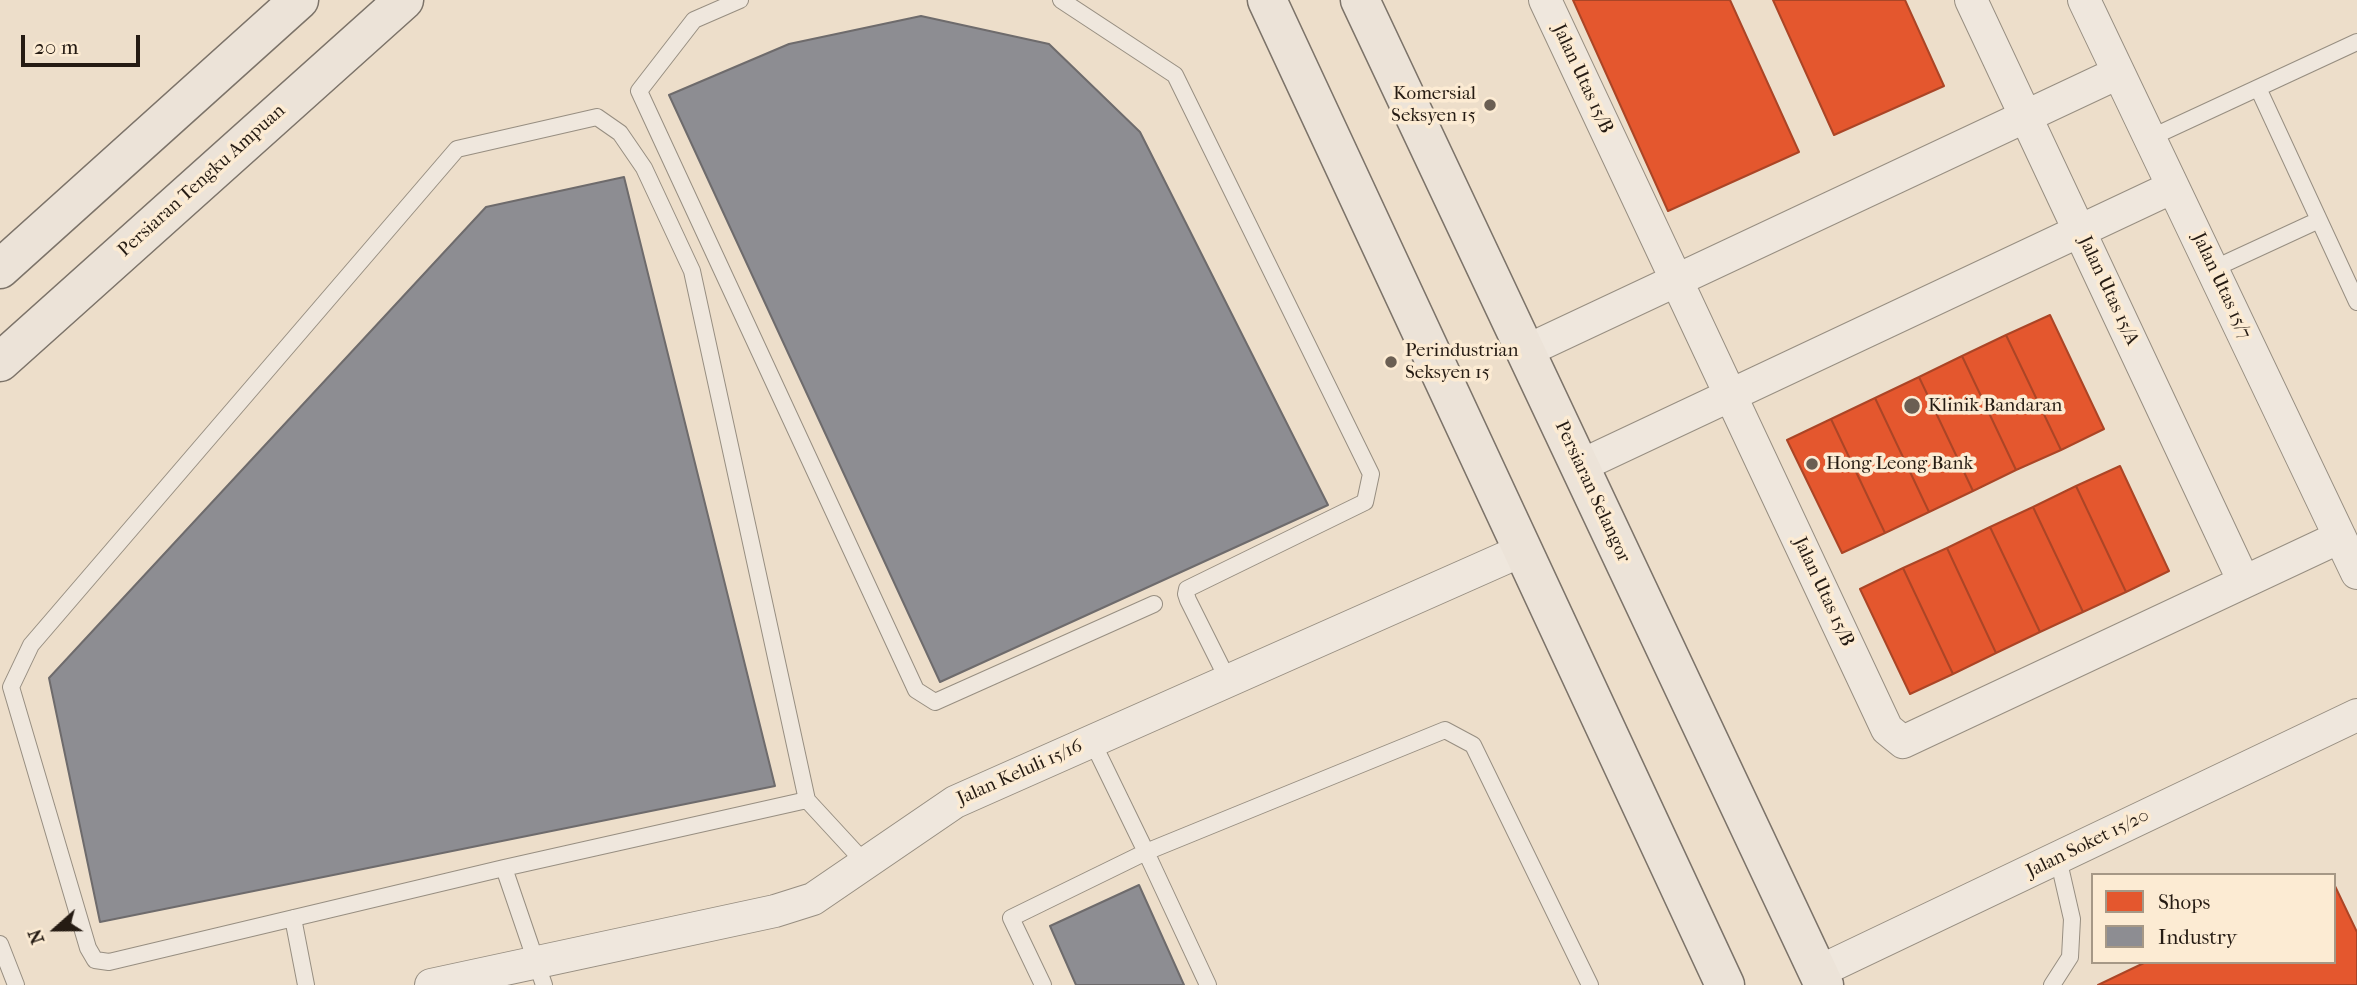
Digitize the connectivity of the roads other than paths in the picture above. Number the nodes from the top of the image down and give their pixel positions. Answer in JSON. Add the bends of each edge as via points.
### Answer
{"nodes":[{"id":1,"x":299,"y":0,"type":"edge"},
{"id":2,"x":404,"y":0,"type":"edge"},
{"id":3,"x":740,"y":0,"type":"edge"},
{"id":4,"x":1061,"y":0,"type":"edge"},
{"id":5,"x":1267,"y":0,"type":"edge"},
{"id":6,"x":1360,"y":0,"type":"edge"},
{"id":7,"x":1545,"y":0,"type":"edge"},
{"id":8,"x":1971,"y":0,"type":"edge"},
{"id":9,"x":2084,"y":0,"type":"edge"},
{"id":10,"x":2357,"y":42,"type":"edge"},
{"id":11,"x":2118,"y":73,"type":"junction"},
{"id":12,"x":2258,"y":88,"type":"junction"},
{"id":13,"x":2026,"y":117,"type":"junction"},
{"id":14,"x":2150,"y":138,"type":"junction"},
{"id":15,"x":2173,"y":187,"type":"junction"},
{"id":16,"x":2319,"y":220,"type":"junction"},
{"id":17,"x":2080,"y":232,"type":"junction"},
{"id":18,"x":0,"y":269,"type":"edge"},
{"id":19,"x":2213,"y":269,"type":"junction"},
{"id":20,"x":1676,"y":280,"type":"junction"},
{"id":21,"x":2357,"y":302,"type":"edge"},
{"id":22,"x":1526,"y":352,"type":"junction"},
{"id":23,"x":0,"y":362,"type":"edge"},
{"id":24,"x":1730,"y":396,"type":"junction"},
{"id":25,"x":1580,"y":466,"type":"junction"},
{"id":26,"x":2340,"y":537,"type":"junction"},
{"id":27,"x":1523,"y":550,"type":"junction"},
{"id":28,"x":2357,"y":573,"type":"edge"},
{"id":29,"x":2244,"y":582,"type":"junction"},
{"id":30,"x":1154,"y":604,"type":"dead end"},
{"id":31,"x":1228,"y":680,"type":"junction"},
{"id":32,"x":2357,"y":715,"type":"edge"},
{"id":33,"x":1092,"y":741,"type":"junction"},
{"id":34,"x":807,"y":800,"type":"junction"},
{"id":35,"x":1146,"y":852,"type":"junction"},
{"id":36,"x":2058,"y":858,"type":"junction"},
{"id":37,"x":866,"y":864,"type":"junction"},
{"id":38,"x":504,"y":868,"type":"junction"},
{"id":39,"x":293,"y":918,"type":"junction"},
{"id":40,"x":0,"y":944,"type":"edge"},
{"id":41,"x":539,"y":974,"type":"edge"},
{"id":42,"x":1821,"y":979,"type":"edge"},
{"id":43,"x":16,"y":985,"type":"edge"},
{"id":44,"x":306,"y":985,"type":"edge"},
{"id":45,"x":432,"y":985,"type":"edge"},
{"id":46,"x":1043,"y":985,"type":"edge"},
{"id":47,"x":1208,"y":985,"type":"edge"},
{"id":48,"x":1590,"y":985,"type":"edge"},
{"id":49,"x":1726,"y":985,"type":"edge"},
{"id":50,"x":2052,"y":985,"type":"edge"}],
"edges":[{"from":1,"to":18,"type":"main road"},
{"from":2,"to":23,"type":"main road","name":"Persiaran Tengku Ampuan"},
{"from":3,"to":30,"type":"lane","via":[[694,20],[639,91],[916,690],[935,702]]},
{"from":4,"to":31,"type":"lane","via":[[1175,75],[1371,474],[1365,502],[1187,589],[1188,600]]},
{"from":5,"to":27,"type":"main road"},
{"from":6,"to":22,"type":"main road","name":"Persiaran Selangor"},
{"from":7,"to":20,"type":"street","name":"Jalan Utas 15/B"},
{"from":8,"to":13,"type":"street","name":"Jalan Utas 15/A"},
{"from":9,"to":11,"type":"street","name":"Jalan Utas 15/7"},
{"from":10,"to":12,"type":"lane"},
{"from":11,"to":13,"type":"street"},
{"from":11,"to":14,"type":"street","name":"Jalan Utas 15/7"},
{"from":12,"to":14,"type":"lane"},
{"from":12,"to":16,"type":"lane"},
{"from":13,"to":17,"type":"street","name":"Jalan Utas 15/A"},
{"from":13,"to":20,"type":"street"},
{"from":14,"to":15,"type":"street","name":"Jalan Utas 15/7"},
{"from":15,"to":17,"type":"street"},
{"from":15,"to":19,"type":"street","name":"Jalan Utas 15/7"},
{"from":16,"to":19,"type":"lane"},
{"from":16,"to":21,"type":"lane"},
{"from":17,"to":24,"type":"street"},
{"from":17,"to":29,"type":"street","name":"Jalan Utas 15/A"},
{"from":19,"to":26,"type":"street","name":"Jalan Utas 15/7"},
{"from":20,"to":22,"type":"street"},
{"from":20,"to":24,"type":"street","name":"Jalan Utas 15/B"},
{"from":22,"to":25,"type":"main road","name":"Persiaran Selangor"},
{"from":24,"to":25,"type":"street"},
{"from":24,"to":29,"type":"street","name":"Jalan Utas 15/B","via":[[1887,729],[1903,742]]},
{"from":25,"to":42,"type":"main road","name":"Persiaran Selangor"},
{"from":26,"to":28,"type":"street","name":"Jalan Utas 15/7"},
{"from":26,"to":29,"type":"street","name":"Jalan Utas 15/B"},
{"from":27,"to":31,"type":"street","name":"Jalan Keluli 15/16"},
{"from":27,"to":49,"type":"main road"},
{"from":31,"to":33,"type":"street","name":"Jalan Keluli 15/16"},
{"from":32,"to":36,"type":"street","name":"Jalan Soket 15/20"},
{"from":33,"to":35,"type":"lane"},
{"from":33,"to":37,"type":"street","name":"Jalan Keluli 15/16","via":[[955,802]]},
{"from":34,"to":37,"type":"lane"},
{"from":34,"to":38,"type":"lane"},
{"from":34,"to":39,"type":"lane","via":[[692,271],[645,168],[620,133],[597,117],[457,149],[31,645],[11,687],[95,960],[109,962]]},
{"from":35,"to":46,"type":"lane","via":[[1011,918]]},
{"from":35,"to":47,"type":"lane"},
{"from":35,"to":48,"type":"lane","via":[[1445,730],[1473,745]]},
{"from":36,"to":42,"type":"street","name":"Jalan Soket 15/20"},
{"from":36,"to":50,"type":"lane","via":[[2072,919],[2070,957]]},
{"from":37,"to":41,"type":"street","name":"Jalan Keluli 15/16","via":[[813,899]]},
{"from":38,"to":39,"type":"lane"},
{"from":38,"to":41,"type":"lane"},
{"from":39,"to":44,"type":"lane"},
{"from":40,"to":43,"type":"lane"},
{"from":41,"to":45,"type":"street","name":"Jalan Keluli 15/16"}]}
